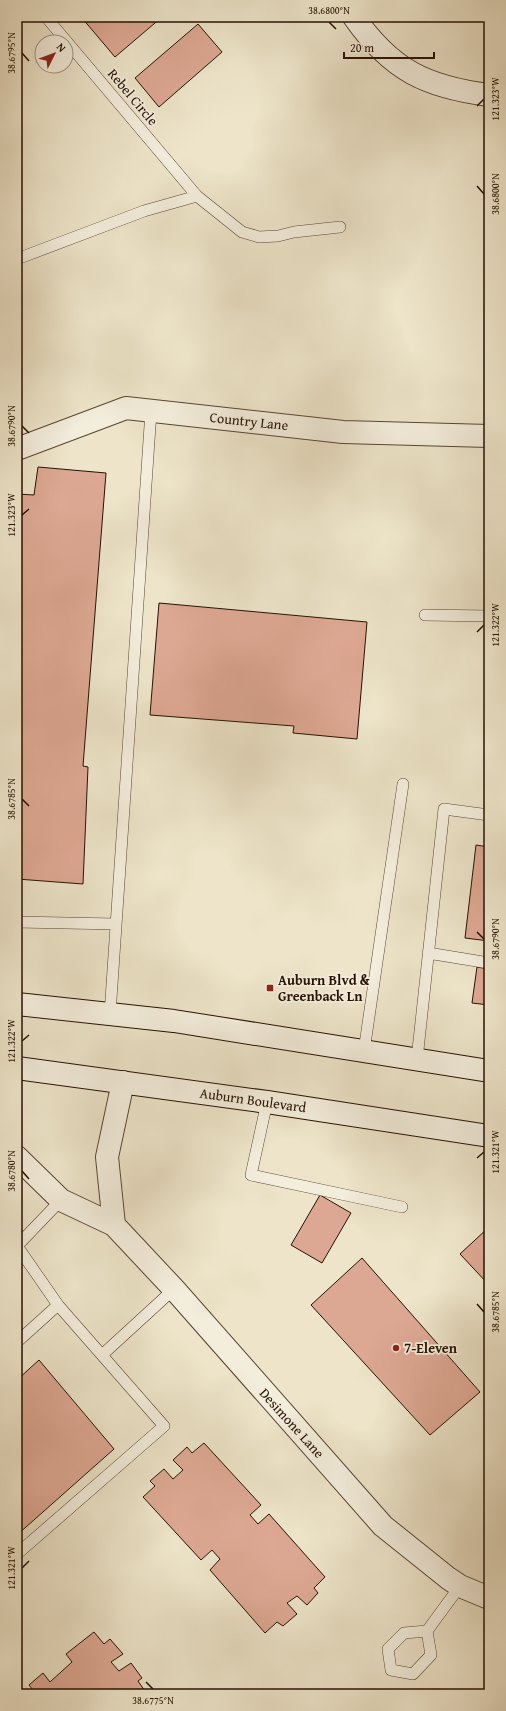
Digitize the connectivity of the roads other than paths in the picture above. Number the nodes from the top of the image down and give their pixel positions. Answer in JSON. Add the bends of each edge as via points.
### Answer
{"nodes":[{"id":1,"x":46,"y":17,"type":"edge"},
{"id":2,"x":354,"y":17,"type":"edge"},
{"id":3,"x":489,"y":95,"type":"edge"},
{"id":4,"x":197,"y":196,"type":"junction"},
{"id":5,"x":340,"y":227,"type":"dead end"},
{"id":6,"x":17,"y":259,"type":"edge"},
{"id":7,"x":151,"y":411,"type":"junction"},
{"id":8,"x":489,"y":436,"type":"edge"},
{"id":9,"x":17,"y":449,"type":"edge"},
{"id":10,"x":425,"y":615,"type":"dead end"},
{"id":11,"x":489,"y":616,"type":"edge"},
{"id":12,"x":403,"y":784,"type":"dead end"},
{"id":13,"x":489,"y":815,"type":"edge"},
{"id":14,"x":17,"y":922,"type":"edge"},
{"id":15,"x":116,"y":924,"type":"junction"},
{"id":16,"x":428,"y":953,"type":"junction"},
{"id":17,"x":489,"y":963,"type":"edge"},
{"id":18,"x":17,"y":1004,"type":"edge"},
{"id":19,"x":110,"y":1014,"type":"junction"},
{"id":20,"x":364,"y":1051,"type":"junction"},
{"id":21,"x":417,"y":1059,"type":"junction"},
{"id":22,"x":17,"y":1068,"type":"edge"},
{"id":23,"x":489,"y":1071,"type":"edge"},
{"id":24,"x":123,"y":1082,"type":"junction"},
{"id":25,"x":267,"y":1102,"type":"junction"},
{"id":26,"x":489,"y":1136,"type":"edge"},
{"id":27,"x":17,"y":1157,"type":"edge"},
{"id":28,"x":61,"y":1200,"type":"junction"},
{"id":29,"x":402,"y":1207,"type":"dead end"},
{"id":30,"x":114,"y":1225,"type":"junction"},
{"id":31,"x":174,"y":1289,"type":"junction"},
{"id":32,"x":58,"y":1305,"type":"junction"},
{"id":33,"x":17,"y":1342,"type":"edge"},
{"id":34,"x":102,"y":1355,"type":"junction"},
{"id":35,"x":17,"y":1554,"type":"edge"},
{"id":36,"x":460,"y":1586,"type":"junction"},
{"id":37,"x":489,"y":1598,"type":"edge"},
{"id":38,"x":428,"y":1631,"type":"junction"}],
"edges":[{"from":1,"to":4,"type":"lane","name":"Rebel Circle"},
{"from":2,"to":3,"type":"street","via":[[385,54],[411,74],[432,84]]},
{"from":4,"to":5,"type":"lane","name":"Rebel Circle","via":[[242,232],[259,237]]},
{"from":4,"to":6,"type":"lane","via":[[144,211]]},
{"from":7,"to":8,"type":"street","name":"Country Lane","via":[[343,432]]},
{"from":7,"to":9,"type":"street","name":"Country Lane","via":[[126,408]]},
{"from":7,"to":15,"type":"lane"},
{"from":10,"to":11,"type":"lane"},
{"from":12,"to":20,"type":"lane"},
{"from":13,"to":16,"type":"lane","via":[[444,809]]},
{"from":14,"to":15,"type":"lane"},
{"from":15,"to":19,"type":"lane"},
{"from":16,"to":17,"type":"lane"},
{"from":16,"to":21,"type":"lane"},
{"from":18,"to":19,"type":"street"},
{"from":19,"to":20,"type":"street","via":[[174,1021]]},
{"from":20,"to":21,"type":"street"},
{"from":21,"to":23,"type":"street"},
{"from":22,"to":24,"type":"street","name":"Auburn Boulevard"},
{"from":24,"to":25,"type":"street","name":"Auburn Boulevard"},
{"from":24,"to":30,"type":"street","via":[[107,1157]]},
{"from":25,"to":26,"type":"street","name":"Auburn Boulevard"},
{"from":25,"to":29,"type":"lane","via":[[251,1174]]},
{"from":27,"to":28,"type":"street","name":"Desimone Lane"},
{"from":28,"to":30,"type":"street","name":"Desimone Lane"},
{"from":28,"to":32,"type":"lane","via":[[17,1246]]},
{"from":30,"to":31,"type":"street","name":"Desimone Lane"},
{"from":31,"to":34,"type":"lane"},
{"from":31,"to":36,"type":"street","name":"Desimone Lane","via":[[383,1526]]},
{"from":32,"to":33,"type":"lane"},
{"from":32,"to":34,"type":"lane"},
{"from":34,"to":35,"type":"lane","via":[[164,1426]]},
{"from":36,"to":37,"type":"street","name":"Desimone Lane"},
{"from":36,"to":38,"type":"lane"},
{"from":38,"to":38,"type":"lane","via":[[404,1632],[388,1649],[392,1670],[413,1674],[431,1655]]}]}
